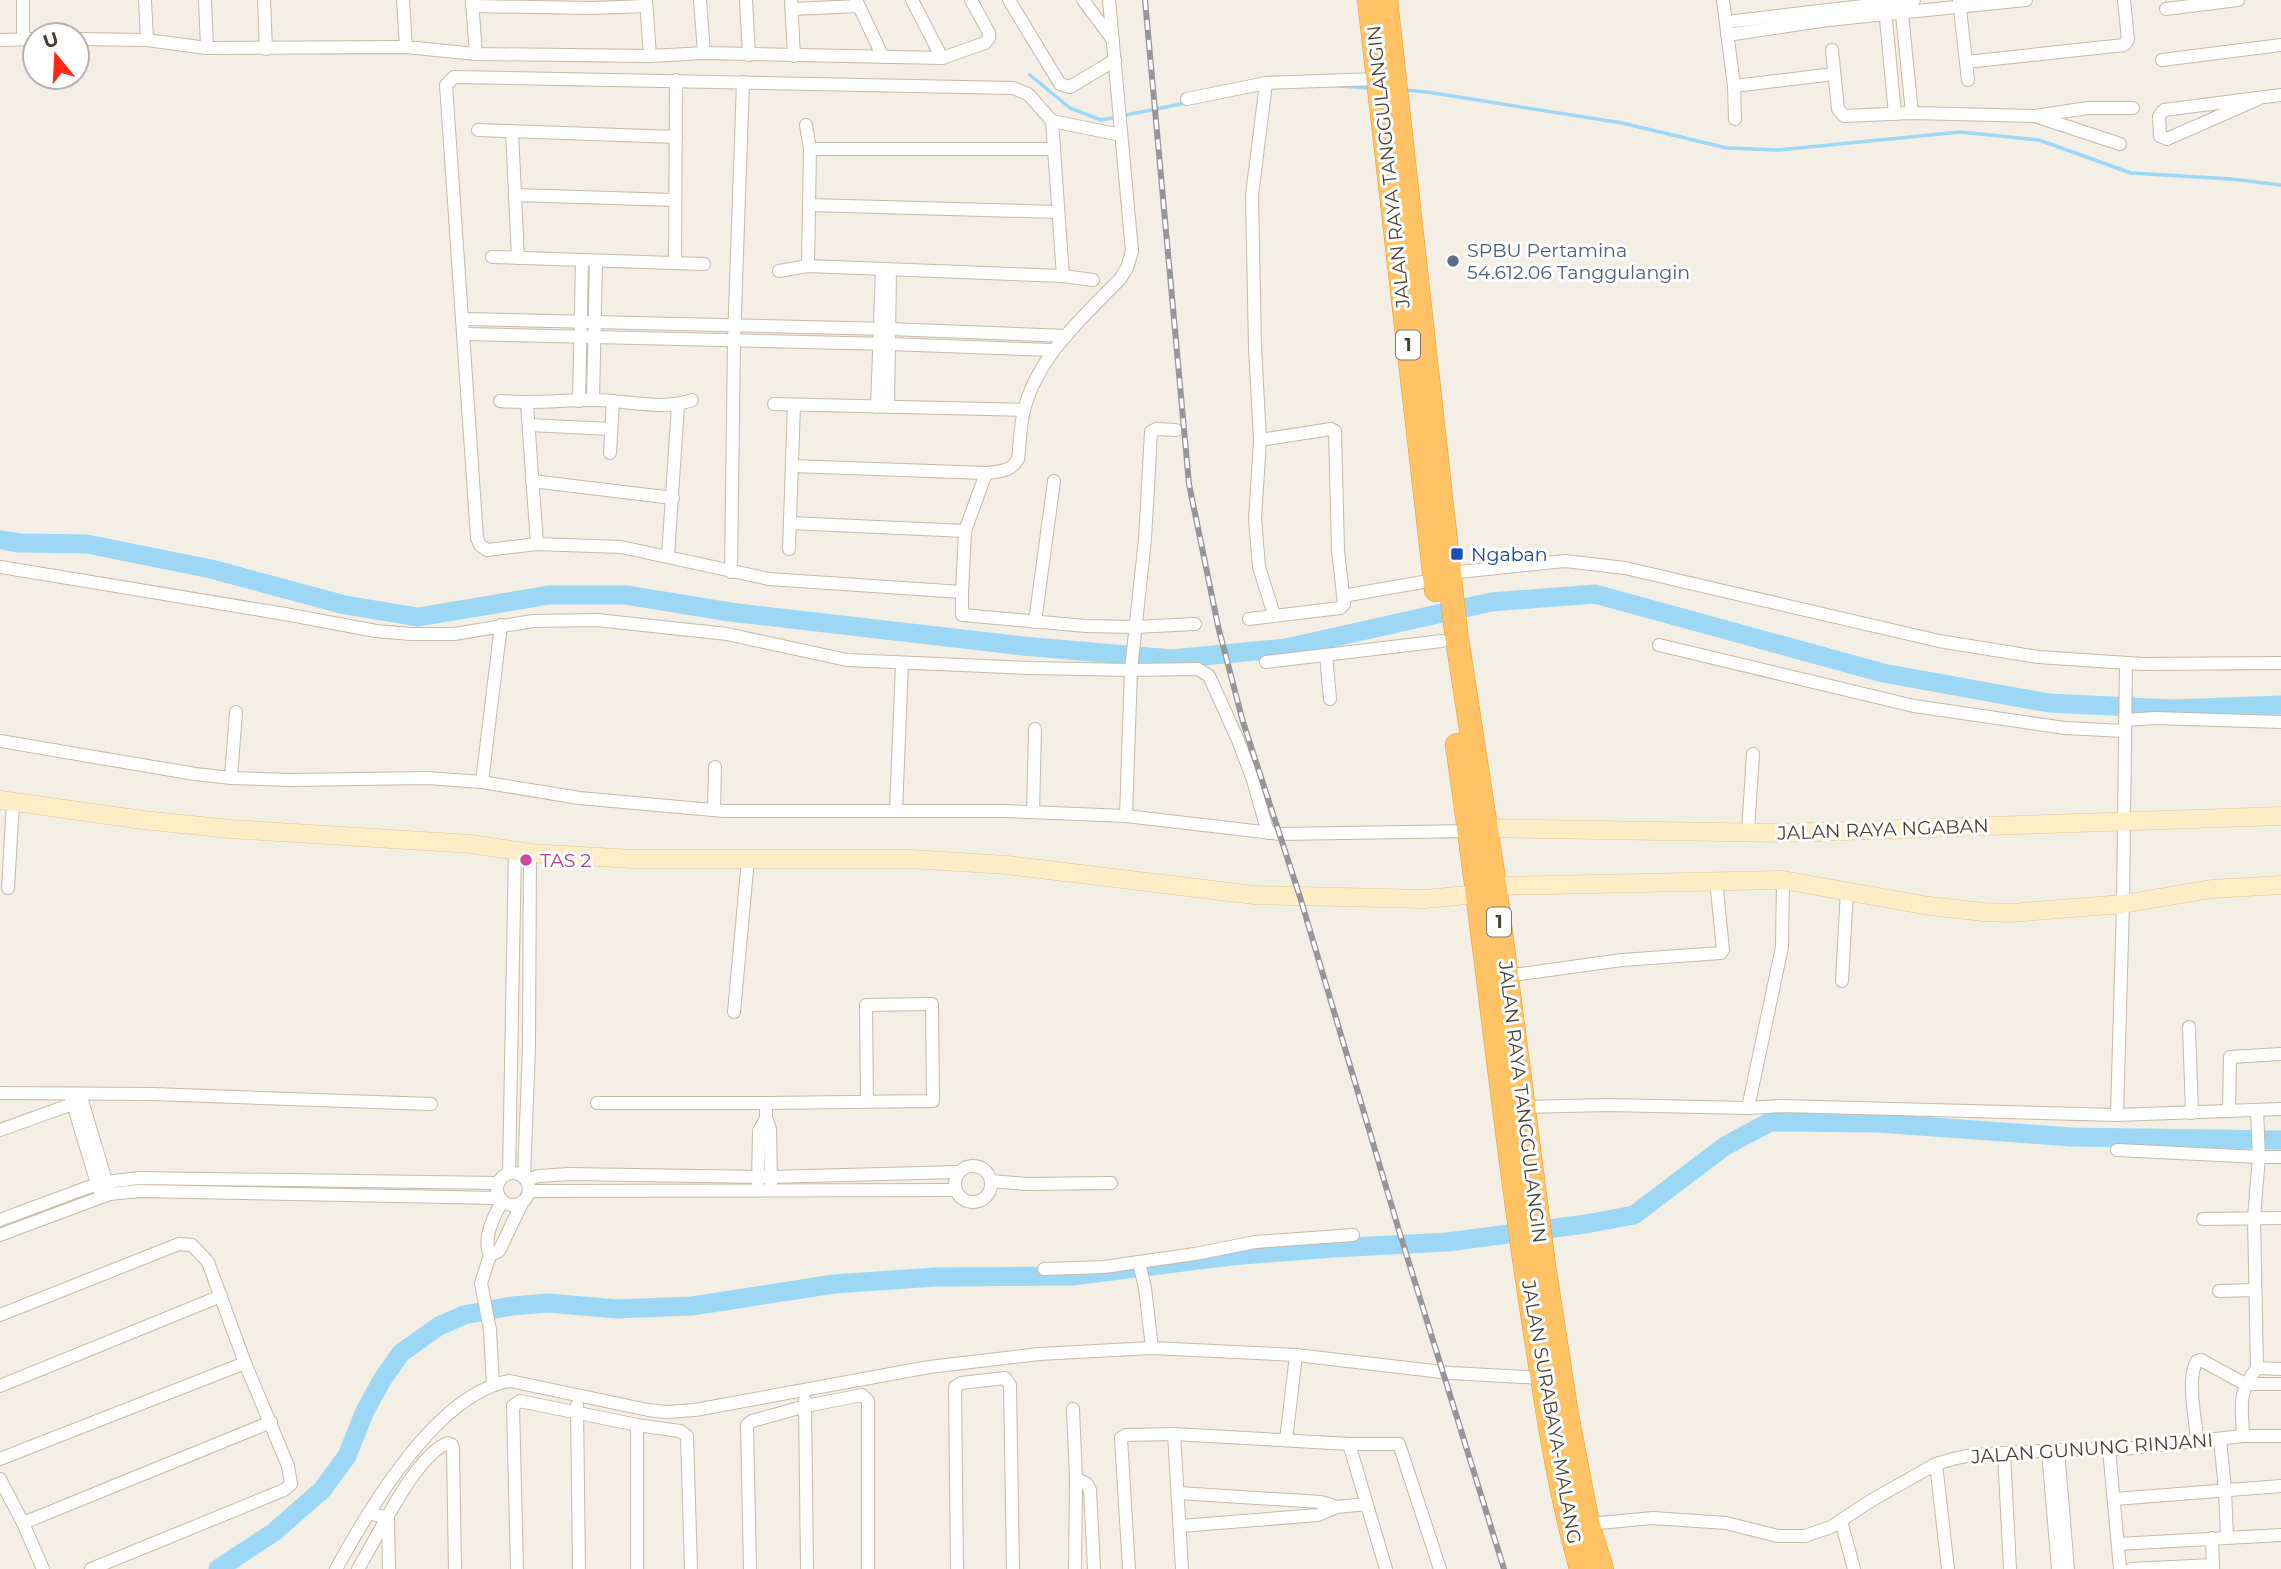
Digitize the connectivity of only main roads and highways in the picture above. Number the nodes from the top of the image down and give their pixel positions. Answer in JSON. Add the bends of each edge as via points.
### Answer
{"nodes":[{"id":1,"x":1369,"y":0,"type":"edge"},
{"id":2,"x":1387,"y":0,"type":"edge"},
{"id":3,"x":1386,"y":90,"type":"junction"},
{"id":4,"x":1486,"y":890,"type":"junction"},
{"id":5,"x":1508,"y":1063,"type":"junction"},
{"id":6,"x":1527,"y":1211,"type":"junction"},
{"id":7,"x":1533,"y":1253,"type":"junction"},
{"id":8,"x":1581,"y":1569,"type":"edge"},
{"id":9,"x":1602,"y":1569,"type":"edge"}],
"edges":[{"from":1,"to":3,"type":"highway","name":"JALAN RAYA TANGGULANGIN","number":"1"},
{"from":2,"to":3,"type":"highway","name":"JALAN RAYA TANGGULANGIN","number":"1"},
{"from":3,"to":4,"type":"highway","name":"JALAN RAYA TANGGULANGIN","number":"1","via":[[1446,634]]},
{"from":4,"to":5,"type":"highway","number":"1"},
{"from":4,"to":5,"type":"highway","name":"JALAN RAYA TANGGULANGIN","number":"1","via":[[1506,976]]},
{"from":5,"to":6,"type":"highway","number":"1"},
{"from":5,"to":6,"type":"highway","name":"JALAN RAYA TANGGULANGIN","number":"1","via":[[1523,1107]]},
{"from":6,"to":7,"type":"highway","number":"1"},
{"from":7,"to":8,"type":"highway","name":"JALAN SURABAYA-MALANG","number":"1","via":[[1542,1378]]},
{"from":7,"to":9,"type":"highway","name":"JALAN RAYA TANGGULANGIN","number":"1","via":[[1588,1524]]}]}
